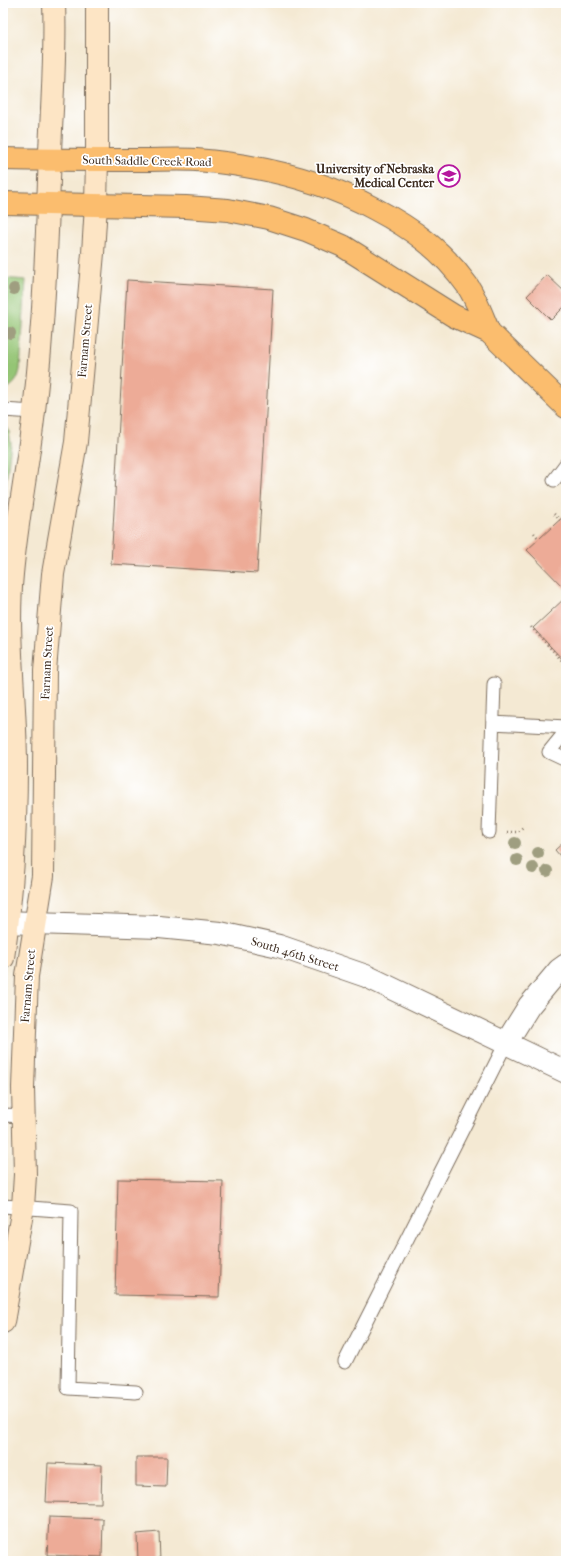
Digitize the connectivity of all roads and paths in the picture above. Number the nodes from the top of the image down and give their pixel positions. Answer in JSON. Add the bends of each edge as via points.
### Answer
{"nodes":[{"id":1,"x":54,"y":3,"type":"edge"},
{"id":2,"x":97,"y":3,"type":"edge"},
{"id":3,"x":3,"y":159,"type":"edge"},
{"id":4,"x":50,"y":160,"type":"junction"},
{"id":5,"x":97,"y":160,"type":"junction"},
{"id":6,"x":3,"y":203,"type":"edge"},
{"id":7,"x":48,"y":204,"type":"junction"},
{"id":8,"x":96,"y":205,"type":"junction"},
{"id":9,"x":489,"y":332,"type":"junction"},
{"id":10,"x":566,"y":408,"type":"edge"},
{"id":11,"x":3,"y":410,"type":"edge"},
{"id":12,"x":34,"y":412,"type":"junction"},
{"id":13,"x":566,"y":464,"type":"edge"},
{"id":14,"x":554,"y":480,"type":"dead end"},
{"id":15,"x":554,"y":514,"type":"dead end"},
{"id":16,"x":560,"y":520,"type":"dead end"},
{"id":17,"x":534,"y":533,"type":"dead end"},
{"id":18,"x":540,"y":539,"type":"dead end"},
{"id":19,"x":531,"y":627,"type":"dead end"},
{"id":20,"x":566,"y":665,"type":"edge"},
{"id":21,"x":8,"y":677,"type":"edge"},
{"id":22,"x":494,"y":684,"type":"dead end"},
{"id":23,"x":493,"y":723,"type":"junction"},
{"id":24,"x":566,"y":727,"type":"edge"},
{"id":25,"x":566,"y":731,"type":"edge"},
{"id":26,"x":566,"y":760,"type":"edge"},
{"id":27,"x":524,"y":826,"type":"dead end"},
{"id":28,"x":489,"y":832,"type":"dead end"},
{"id":29,"x":515,"y":832,"type":"dead end"},
{"id":30,"x":5,"y":922,"type":"edge"},
{"id":31,"x":35,"y":923,"type":"junction"},
{"id":32,"x":3,"y":958,"type":"edge"},
{"id":33,"x":566,"y":965,"type":"edge"},
{"id":34,"x":506,"y":1043,"type":"junction"},
{"id":35,"x":566,"y":1072,"type":"edge"},
{"id":36,"x":13,"y":1116,"type":"edge"},
{"id":37,"x":13,"y":1207,"type":"edge"},
{"id":38,"x":3,"y":1322,"type":"edge"},
{"id":39,"x":345,"y":1362,"type":"dead end"},
{"id":40,"x":136,"y":1392,"type":"dead end"}],
"edges":[{"from":1,"to":4,"type":"main road"},
{"from":2,"to":5,"type":"main road","name":"Farnam Street"},
{"from":3,"to":4,"type":"main road","name":"South Saddle Creek Road"},
{"from":4,"to":5,"type":"main road","name":"South Saddle Creek Road"},
{"from":4,"to":7,"type":"main road"},
{"from":5,"to":8,"type":"main road","name":"Farnam Street"},
{"from":5,"to":9,"type":"main road","name":"South Saddle Creek Road","via":[[195,160],[253,167],[314,182],[344,193],[401,223],[426,241],[449,263],[468,287]]},
{"from":6,"to":7,"type":"main road","name":"South Saddle Creek Road"},
{"from":7,"to":8,"type":"main road","name":"South Saddle Creek Road"},
{"from":7,"to":12,"type":"main road","via":[[46,270]]},
{"from":8,"to":9,"type":"main road","name":"South Saddle Creek Road","via":[[228,210],[277,220],[343,246],[454,316]]},
{"from":8,"to":31,"type":"main road","name":"Farnam Street","via":[[76,442],[53,574],[45,671],[43,876]]},
{"from":9,"to":10,"type":"main road","name":"South Saddle Creek Road"},
{"from":11,"to":12,"type":"lane"},
{"from":12,"to":21,"type":"main road","via":[[12,576]]},
{"from":13,"to":14,"type":"lane"},
{"from":15,"to":16,"type":"path"},
{"from":17,"to":18,"type":"path"},
{"from":19,"to":20,"type":"path"},
{"from":21,"to":30,"type":"main road","via":[[16,766],[13,874]]},
{"from":22,"to":23,"type":"lane"},
{"from":23,"to":24,"type":"lane"},
{"from":23,"to":28,"type":"lane"},
{"from":25,"to":26,"type":"lane","via":[[550,752]]},
{"from":27,"to":29,"type":"path"},
{"from":30,"to":31,"type":"street","name":"South 46th Street"},
{"from":30,"to":32,"type":"main road"},
{"from":31,"to":34,"type":"street","name":"South 46th Street","via":[[159,927],[220,932],[279,946],[366,976]]},
{"from":31,"to":36,"type":"main road","name":"Farnam Street","via":[[27,976],[23,1088]]},
{"from":33,"to":34,"type":"street","via":[[529,1006]]},
{"from":34,"to":35,"type":"street","name":"South 46th Street"},
{"from":34,"to":39,"type":"lane"},
{"from":36,"to":37,"type":"main road","name":"Farnam Street","via":[[25,1175]]},
{"from":37,"to":38,"type":"main road","name":"Farnam Street"},
{"from":37,"to":40,"type":"lane","via":[[71,1211],[68,1388]]}]}
